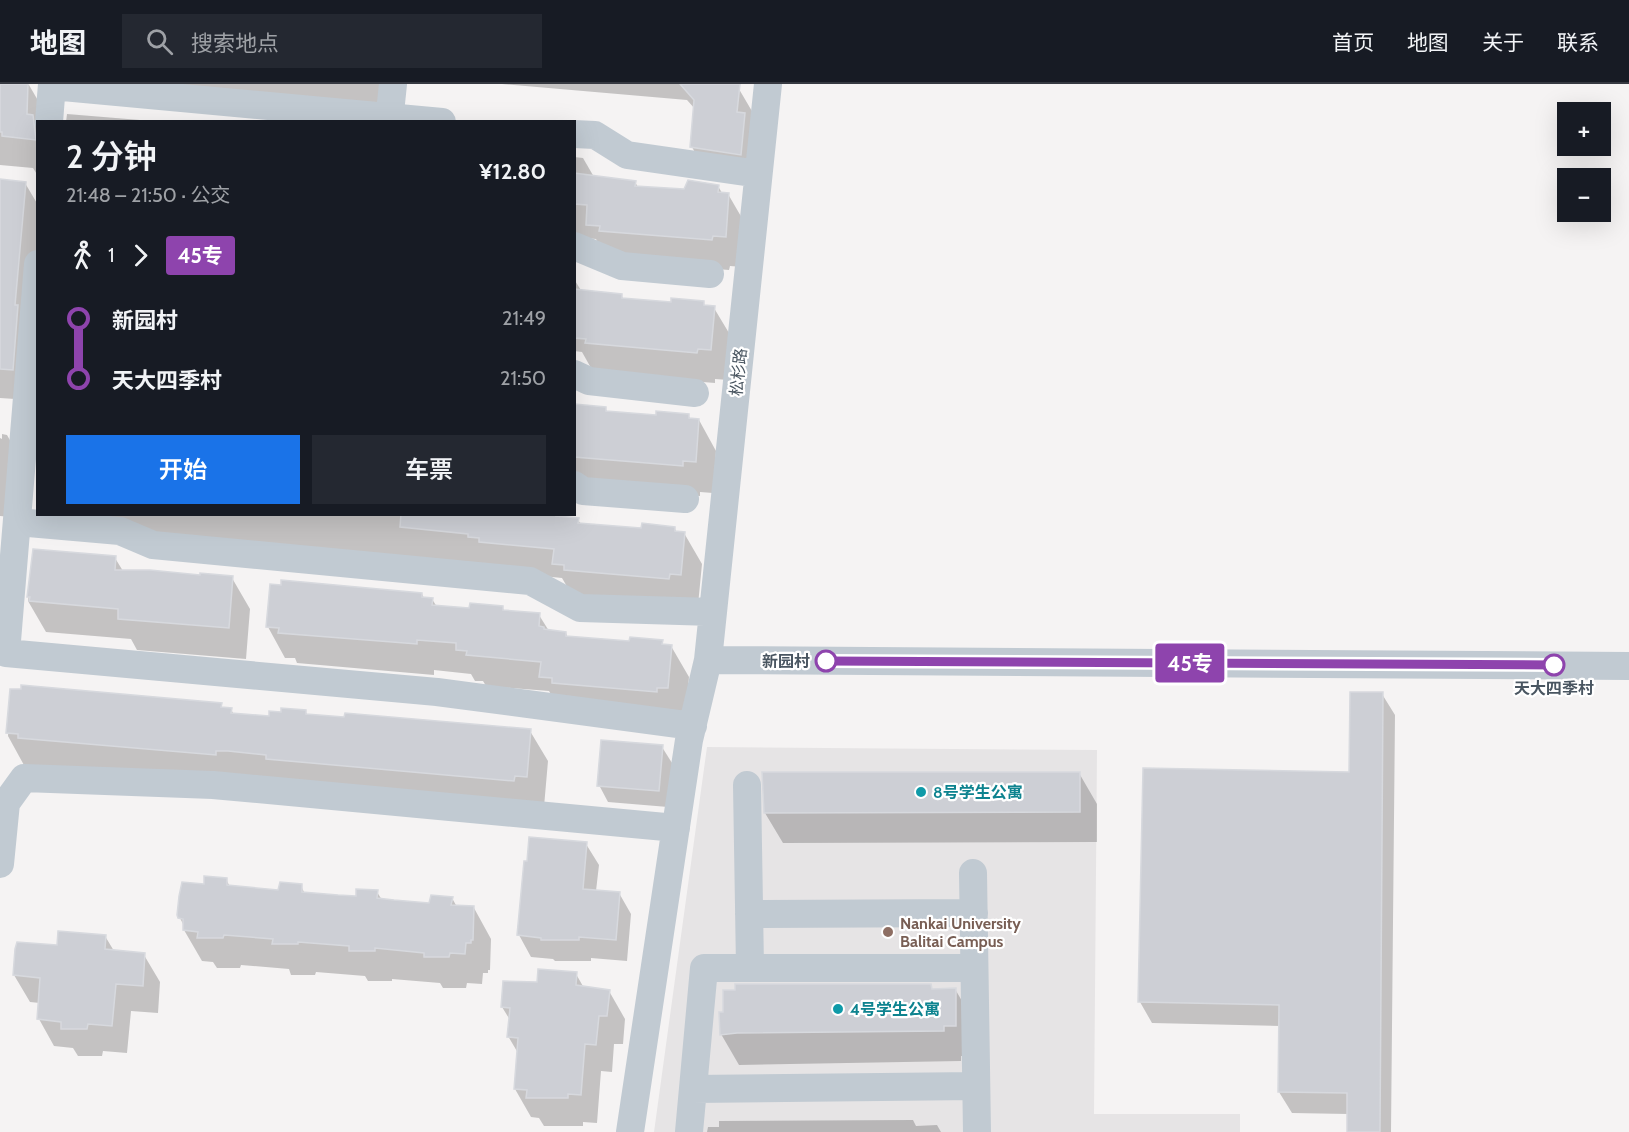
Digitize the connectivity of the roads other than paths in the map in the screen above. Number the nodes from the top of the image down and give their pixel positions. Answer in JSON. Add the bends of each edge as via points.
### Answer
{"nodes":[{"id":1,"x":393,"y":84,"type":"edge"},
{"id":2,"x":768,"y":84,"type":"edge"},
{"id":3,"x":52,"y":85,"type":"edge"},
{"id":4,"x":389,"y":119,"type":"edge"},
{"id":5,"x":49,"y":120,"type":"edge"},
{"id":6,"x":407,"y":120,"type":"edge"},
{"id":7,"x":576,"y":134,"type":"edge"},
{"id":8,"x":745,"y":172,"type":"dead end"},
{"id":9,"x":576,"y":247,"type":"edge"},
{"id":10,"x":710,"y":274,"type":"dead end"},
{"id":11,"x":36,"y":301,"type":"edge"},
{"id":12,"x":576,"y":375,"type":"edge"},
{"id":13,"x":695,"y":393,"type":"dead end"},
{"id":14,"x":32,"y":406,"type":"edge"},
{"id":15,"x":576,"y":486,"type":"edge"},
{"id":16,"x":684,"y":499,"type":"dead end"},
{"id":17,"x":17,"y":522,"type":"junction"},
{"id":18,"x":713,"y":612,"type":"junction"},
{"id":19,"x":708,"y":660,"type":"junction"},
{"id":20,"x":1629,"y":666,"type":"edge"},
{"id":21,"x":693,"y":726,"type":"junction"},
{"id":22,"x":747,"y":785,"type":"dead end"},
{"id":23,"x":676,"y":828,"type":"junction"},
{"id":24,"x":0,"y":864,"type":"edge"},
{"id":25,"x":973,"y":873,"type":"dead end"},
{"id":26,"x":974,"y":913,"type":"junction"},
{"id":27,"x":749,"y":914,"type":"junction"},
{"id":28,"x":750,"y":967,"type":"junction"},
{"id":29,"x":974,"y":968,"type":"junction"},
{"id":30,"x":976,"y":1086,"type":"junction"},
{"id":31,"x":693,"y":1089,"type":"junction"},
{"id":32,"x":630,"y":1132,"type":"edge"},
{"id":33,"x":689,"y":1132,"type":"edge"},
{"id":34,"x":977,"y":1132,"type":"edge"}],
"edges":[{"from":1,"to":4,"type":"street"},
{"from":2,"to":18,"type":"street","name":"松杉路"},
{"from":3,"to":4,"type":"street"},
{"from":3,"to":5,"type":"street"},
{"from":4,"to":6,"type":"street"},
{"from":7,"to":8,"type":"street","via":[[595,135],[627,155]]},
{"from":9,"to":10,"type":"street","via":[[622,266]]},
{"from":11,"to":14,"type":"street"},
{"from":12,"to":13,"type":"street","via":[[589,381]]},
{"from":14,"to":17,"type":"street"},
{"from":15,"to":16,"type":"street","via":[[583,491]]},
{"from":17,"to":18,"type":"street","via":[[120,531],[153,545],[530,581],[580,608]]},
{"from":17,"to":21,"type":"street","via":[[6,652],[437,692]]},
{"from":18,"to":19,"type":"street","name":"松杉路"},
{"from":19,"to":20,"type":"street"},
{"from":19,"to":21,"type":"street","name":"松杉路"},
{"from":21,"to":23,"type":"street","name":"松杉路"},
{"from":22,"to":27,"type":"street"},
{"from":23,"to":24,"type":"street","via":[[213,784],[24,778],[6,803]]},
{"from":23,"to":32,"type":"street","name":"松杉路"},
{"from":25,"to":26,"type":"street"},
{"from":26,"to":27,"type":"street"},
{"from":26,"to":29,"type":"street"},
{"from":27,"to":28,"type":"street"},
{"from":28,"to":29,"type":"street"},
{"from":28,"to":31,"type":"street","via":[[704,968]]},
{"from":29,"to":30,"type":"street"},
{"from":30,"to":31,"type":"street"},
{"from":30,"to":34,"type":"street"},
{"from":31,"to":33,"type":"street"}]}
